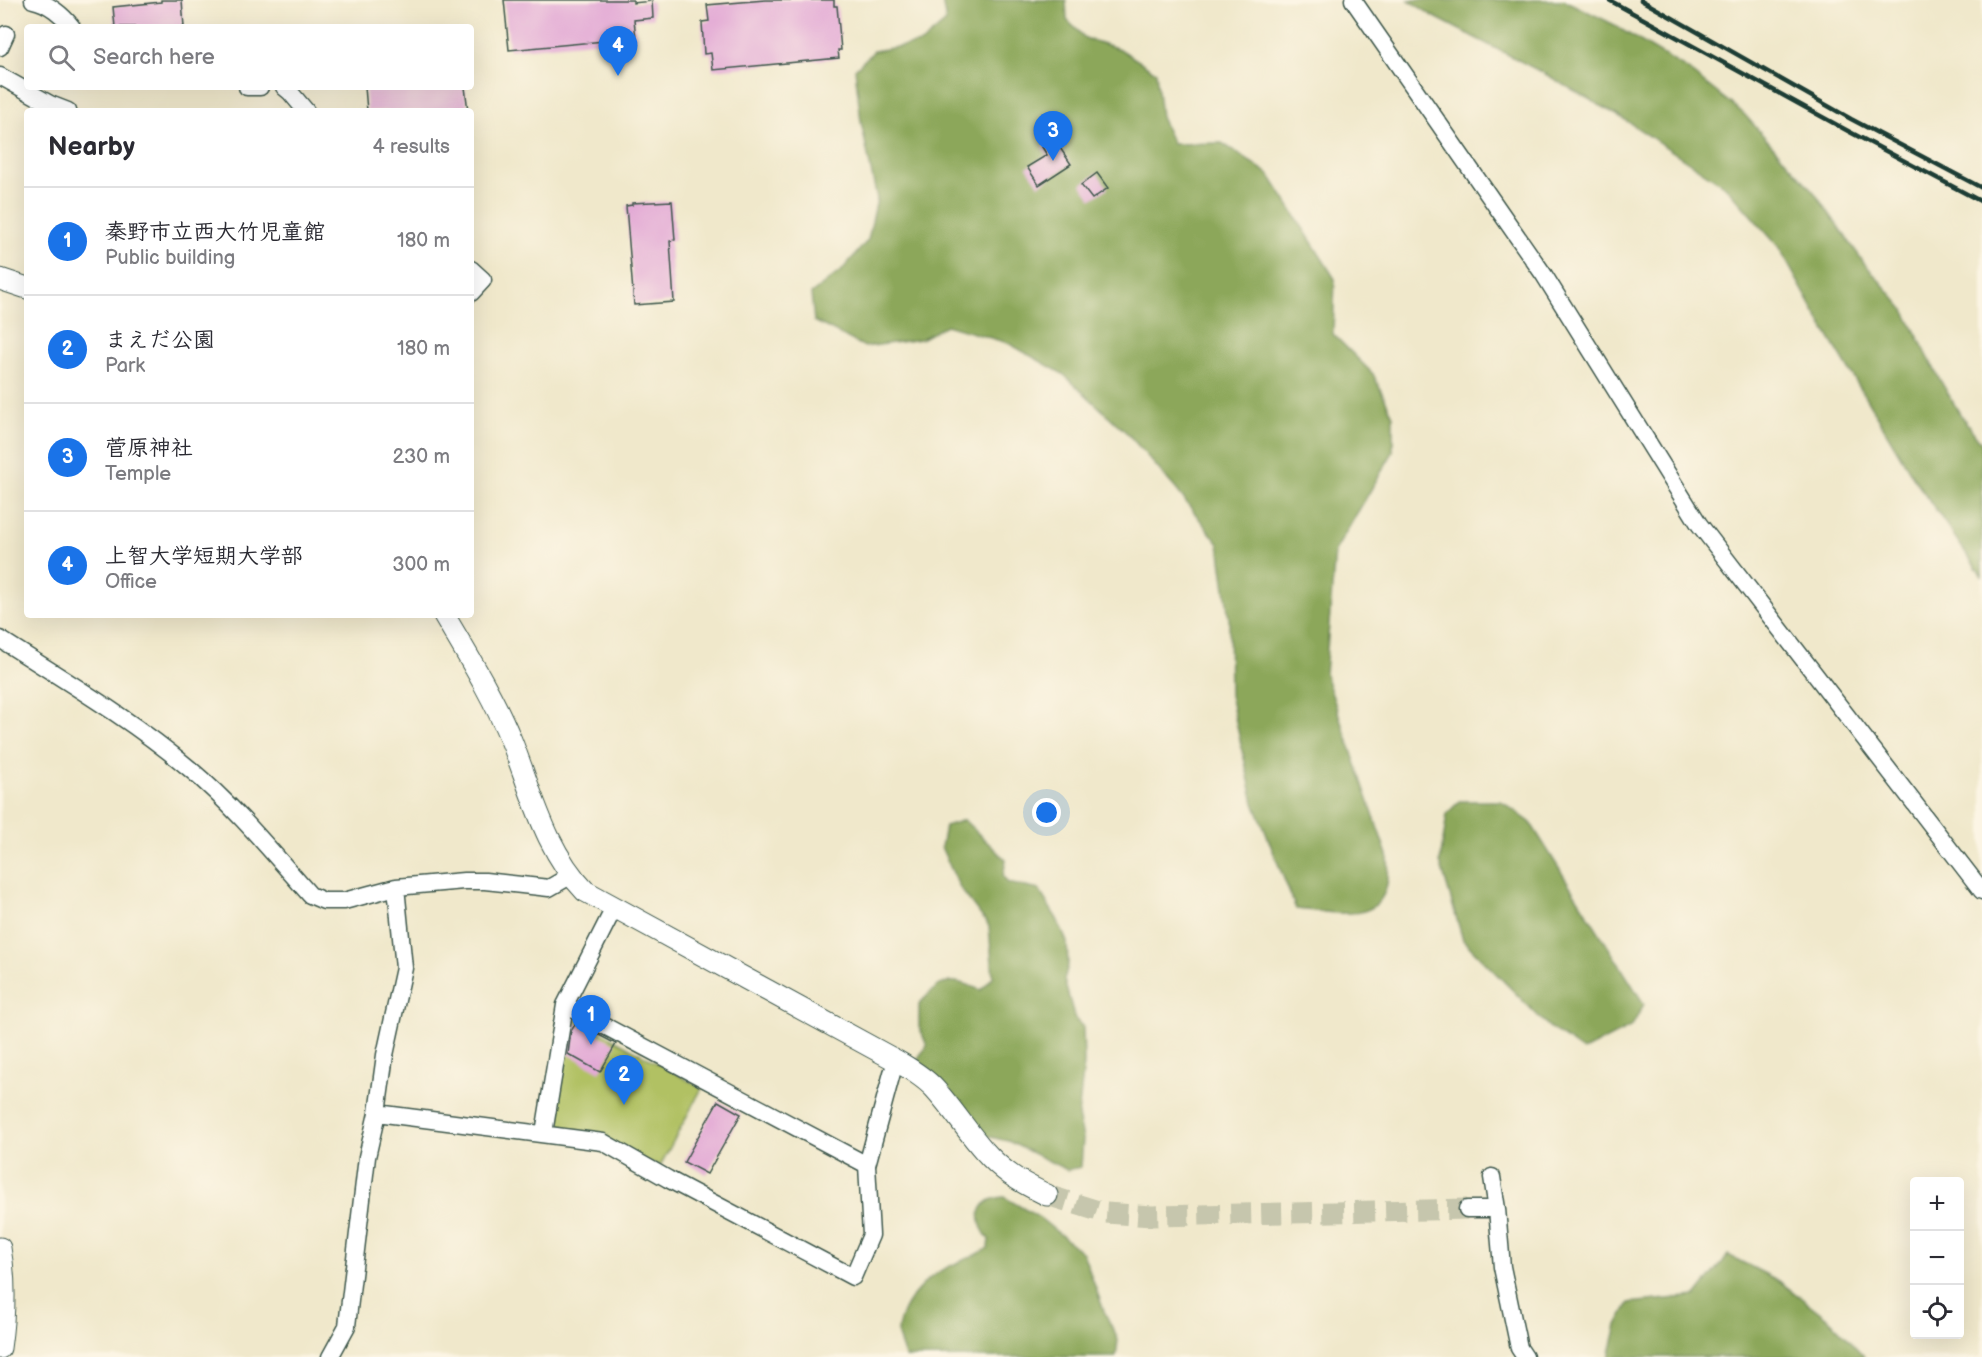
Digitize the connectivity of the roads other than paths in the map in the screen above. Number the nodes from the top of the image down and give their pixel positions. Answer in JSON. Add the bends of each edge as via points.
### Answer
{"nodes":[{"id":1,"x":33,"y":0,"type":"edge"},
{"id":2,"x":1353,"y":0,"type":"edge"},
{"id":3,"x":69,"y":24,"type":"edge"},
{"id":4,"x":0,"y":76,"type":"edge"},
{"id":5,"x":24,"y":89,"type":"edge"},
{"id":6,"x":25,"y":90,"type":"edge"},
{"id":7,"x":288,"y":90,"type":"edge"},
{"id":8,"x":60,"y":108,"type":"edge"},
{"id":9,"x":303,"y":108,"type":"edge"},
{"id":10,"x":474,"y":272,"type":"edge"},
{"id":11,"x":0,"y":279,"type":"edge"},
{"id":12,"x":24,"y":287,"type":"edge"},
{"id":13,"x":474,"y":290,"type":"edge"},
{"id":14,"x":446,"y":618,"type":"edge"},
{"id":15,"x":0,"y":639,"type":"edge"},
{"id":16,"x":570,"y":876,"type":"junction"},
{"id":17,"x":396,"y":886,"type":"junction"},
{"id":18,"x":1982,"y":891,"type":"edge"},
{"id":19,"x":614,"y":908,"type":"junction"},
{"id":20,"x":565,"y":1005,"type":"junction"},
{"id":21,"x":897,"y":1061,"type":"junction"},
{"id":22,"x":377,"y":1113,"type":"junction"},
{"id":23,"x":544,"y":1133,"type":"junction"},
{"id":24,"x":867,"y":1165,"type":"junction"},
{"id":25,"x":1492,"y":1177,"type":"dead end"},
{"id":26,"x":1047,"y":1195,"type":"tunnel mouth"},
{"id":27,"x":1467,"y":1209,"type":"tunnel mouth"},
{"id":28,"x":1497,"y":1209,"type":"junction"},
{"id":29,"x":0,"y":1248,"type":"edge"},
{"id":30,"x":0,"y":1348,"type":"edge"},
{"id":31,"x":330,"y":1357,"type":"edge"},
{"id":32,"x":1525,"y":1357,"type":"edge"}],
"edges":[{"from":1,"to":3,"type":"street","via":[[42,2]]},
{"from":2,"to":18,"type":"street","via":[[1544,275],[1699,524]]},
{"from":4,"to":5,"type":"street"},
{"from":6,"to":8,"type":"street"},
{"from":7,"to":9,"type":"street"},
{"from":10,"to":13,"type":"street","via":[[483,280]]},
{"from":11,"to":12,"type":"street"},
{"from":14,"to":16,"type":"street","via":[[483,681],[551,844]]},
{"from":15,"to":17,"type":"street","via":[[126,720],[188,767],[234,810],[310,895],[324,901],[344,901]]},
{"from":16,"to":17,"type":"street","via":[[549,888],[484,881]]},
{"from":16,"to":19,"type":"street","via":[[585,891]]},
{"from":17,"to":22,"type":"street","via":[[404,968]]},
{"from":19,"to":20,"type":"street"},
{"from":19,"to":21,"type":"street"},
{"from":20,"to":23,"type":"street"},
{"from":20,"to":24,"type":"street"},
{"from":21,"to":24,"type":"street"},
{"from":21,"to":26,"type":"street","via":[[935,1089],[960,1123],[1010,1174]]},
{"from":22,"to":23,"type":"street"},
{"from":22,"to":31,"type":"street","via":[[367,1157],[347,1326]]},
{"from":23,"to":24,"type":"street","via":[[603,1142],[853,1277],[871,1235]]},
{"from":25,"to":28,"type":"street"},
{"from":27,"to":28,"type":"street"},
{"from":28,"to":32,"type":"street","via":[[1502,1267]]},
{"from":29,"to":30,"type":"street","via":[[4,1276]]}]}
